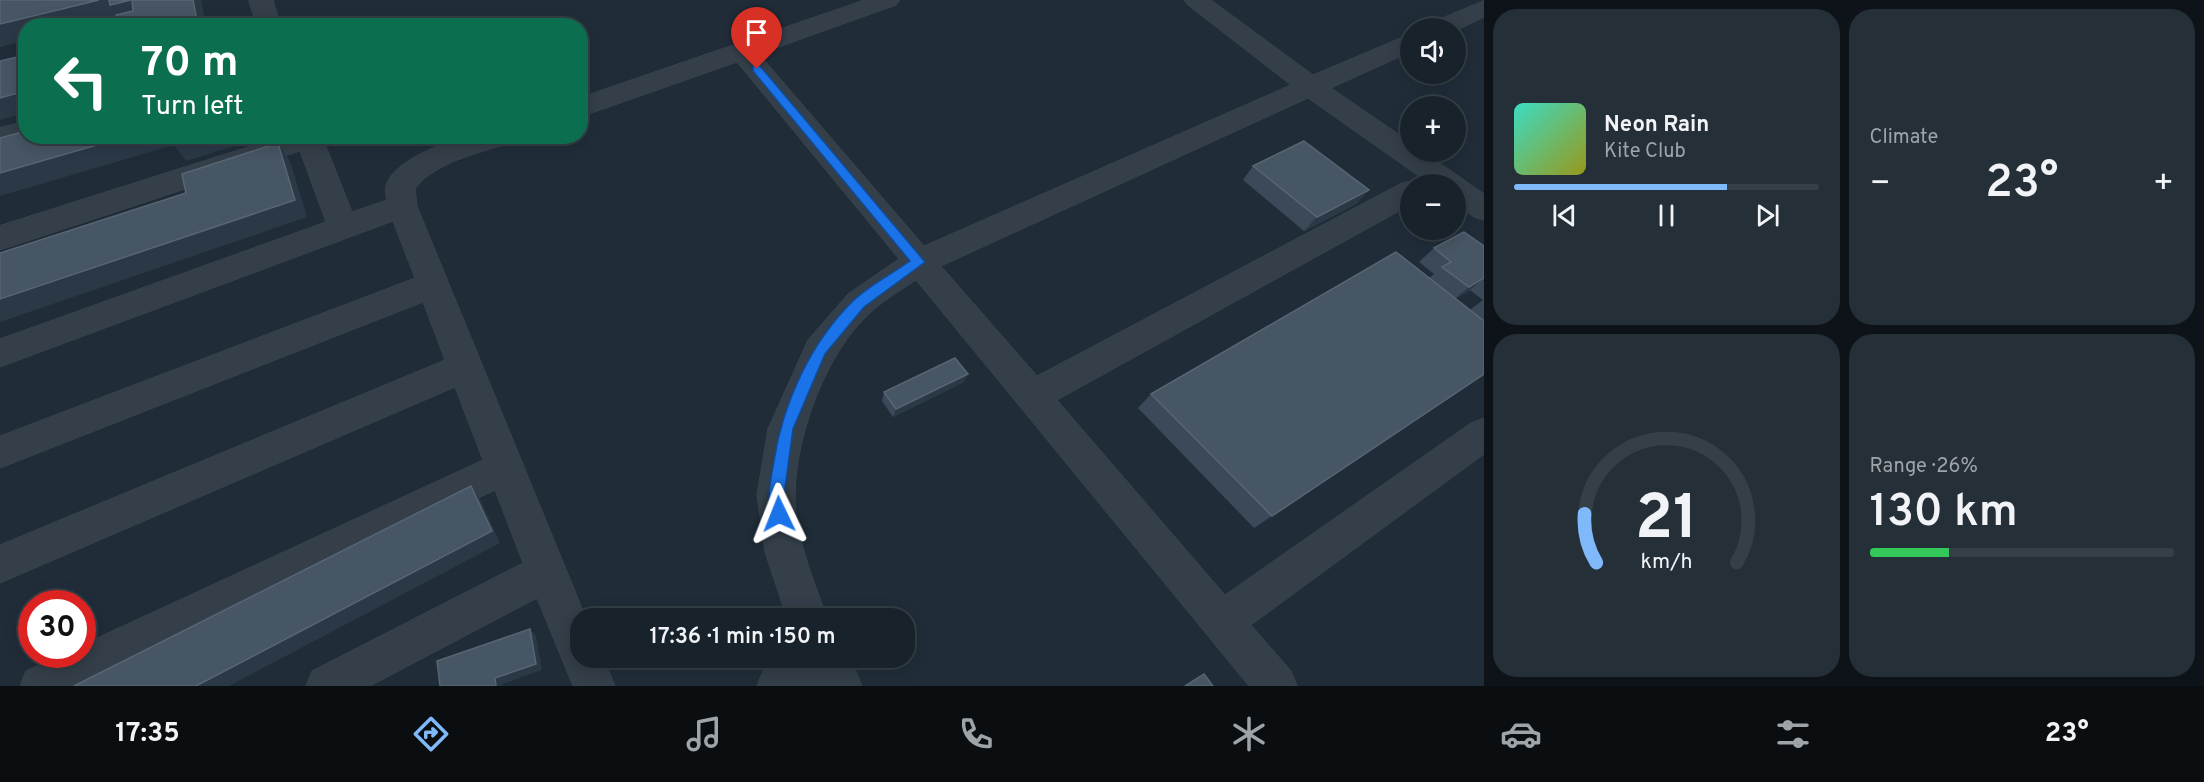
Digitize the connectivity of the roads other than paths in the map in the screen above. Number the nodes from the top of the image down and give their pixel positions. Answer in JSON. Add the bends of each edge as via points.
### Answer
{"nodes":[{"id":1,"x":261,"y":0,"type":"edge"},
{"id":2,"x":888,"y":0,"type":"edge"},
{"id":3,"x":1196,"y":0,"type":"edge"},
{"id":4,"x":1460,"y":0,"type":"edge"},
{"id":5,"x":1484,"y":3,"type":"edge"},
{"id":6,"x":1484,"y":8,"type":"edge"},
{"id":7,"x":266,"y":18,"type":"edge"},
{"id":8,"x":1462,"y":18,"type":"edge"},
{"id":9,"x":1400,"y":47,"type":"edge"},
{"id":10,"x":742,"y":51,"type":"junction"},
{"id":11,"x":1311,"y":87,"type":"junction"},
{"id":12,"x":588,"y":105,"type":"edge"},
{"id":13,"x":18,"y":133,"type":"edge"},
{"id":14,"x":0,"y":138,"type":"edge"},
{"id":15,"x":287,"y":144,"type":"edge"},
{"id":16,"x":311,"y":144,"type":"edge"},
{"id":17,"x":477,"y":144,"type":"edge"},
{"id":18,"x":1430,"y":174,"type":"edge"},
{"id":19,"x":1400,"y":197,"type":"edge"},
{"id":20,"x":1466,"y":198,"type":"edge"},
{"id":21,"x":402,"y":206,"type":"junction"},
{"id":22,"x":1484,"y":210,"type":"edge"},
{"id":23,"x":343,"y":227,"type":"junction"},
{"id":24,"x":0,"y":238,"type":"edge"},
{"id":25,"x":919,"y":262,"type":"junction"},
{"id":26,"x":434,"y":284,"type":"junction"},
{"id":27,"x":0,"y":353,"type":"edge"},
{"id":28,"x":465,"y":367,"type":"junction"},
{"id":29,"x":1032,"y":396,"type":"junction"},
{"id":30,"x":1484,"y":434,"type":"edge"},
{"id":31,"x":0,"y":452,"type":"edge"},
{"id":32,"x":504,"y":468,"type":"junction"},
{"id":33,"x":0,"y":564,"type":"edge"},
{"id":34,"x":546,"y":572,"type":"junction"},
{"id":35,"x":804,"y":608,"type":"edge"},
{"id":36,"x":1222,"y":621,"type":"junction"},
{"id":37,"x":570,"y":630,"type":"edge"},
{"id":38,"x":586,"y":668,"type":"edge"},
{"id":39,"x":828,"y":669,"type":"edge"},
{"id":40,"x":41,"y":686,"type":"edge"},
{"id":41,"x":327,"y":686,"type":"edge"},
{"id":42,"x":594,"y":686,"type":"edge"},
{"id":43,"x":778,"y":686,"type":"edge"},
{"id":44,"x":1276,"y":686,"type":"edge"}],
"edges":[{"from":1,"to":7,"type":"street"},
{"from":2,"to":10,"type":"street"},
{"from":3,"to":11,"type":"street"},
{"from":4,"to":5,"type":"street"},
{"from":6,"to":8,"type":"street"},
{"from":9,"to":11,"type":"street"},
{"from":10,"to":12,"type":"street"},
{"from":10,"to":25,"type":"street"},
{"from":11,"to":18,"type":"street"},
{"from":11,"to":25,"type":"street"},
{"from":13,"to":14,"type":"street"},
{"from":15,"to":24,"type":"street"},
{"from":16,"to":23,"type":"street"},
{"from":17,"to":21,"type":"street","via":[[409,172],[400,186]]},
{"from":19,"to":29,"type":"street"},
{"from":20,"to":22,"type":"street"},
{"from":21,"to":23,"type":"street"},
{"from":21,"to":26,"type":"street"},
{"from":23,"to":27,"type":"street"},
{"from":25,"to":29,"type":"street"},
{"from":25,"to":35,"type":"street","via":[[860,303],[820,350],[786,429],[776,495],[784,552]]},
{"from":26,"to":28,"type":"street"},
{"from":26,"to":31,"type":"street"},
{"from":28,"to":32,"type":"street"},
{"from":28,"to":33,"type":"street"},
{"from":29,"to":36,"type":"street"},
{"from":30,"to":36,"type":"street"},
{"from":32,"to":34,"type":"street"},
{"from":32,"to":40,"type":"street"},
{"from":34,"to":37,"type":"street"},
{"from":34,"to":41,"type":"street"},
{"from":36,"to":44,"type":"street"},
{"from":38,"to":42,"type":"street"},
{"from":39,"to":43,"type":"street"}]}
